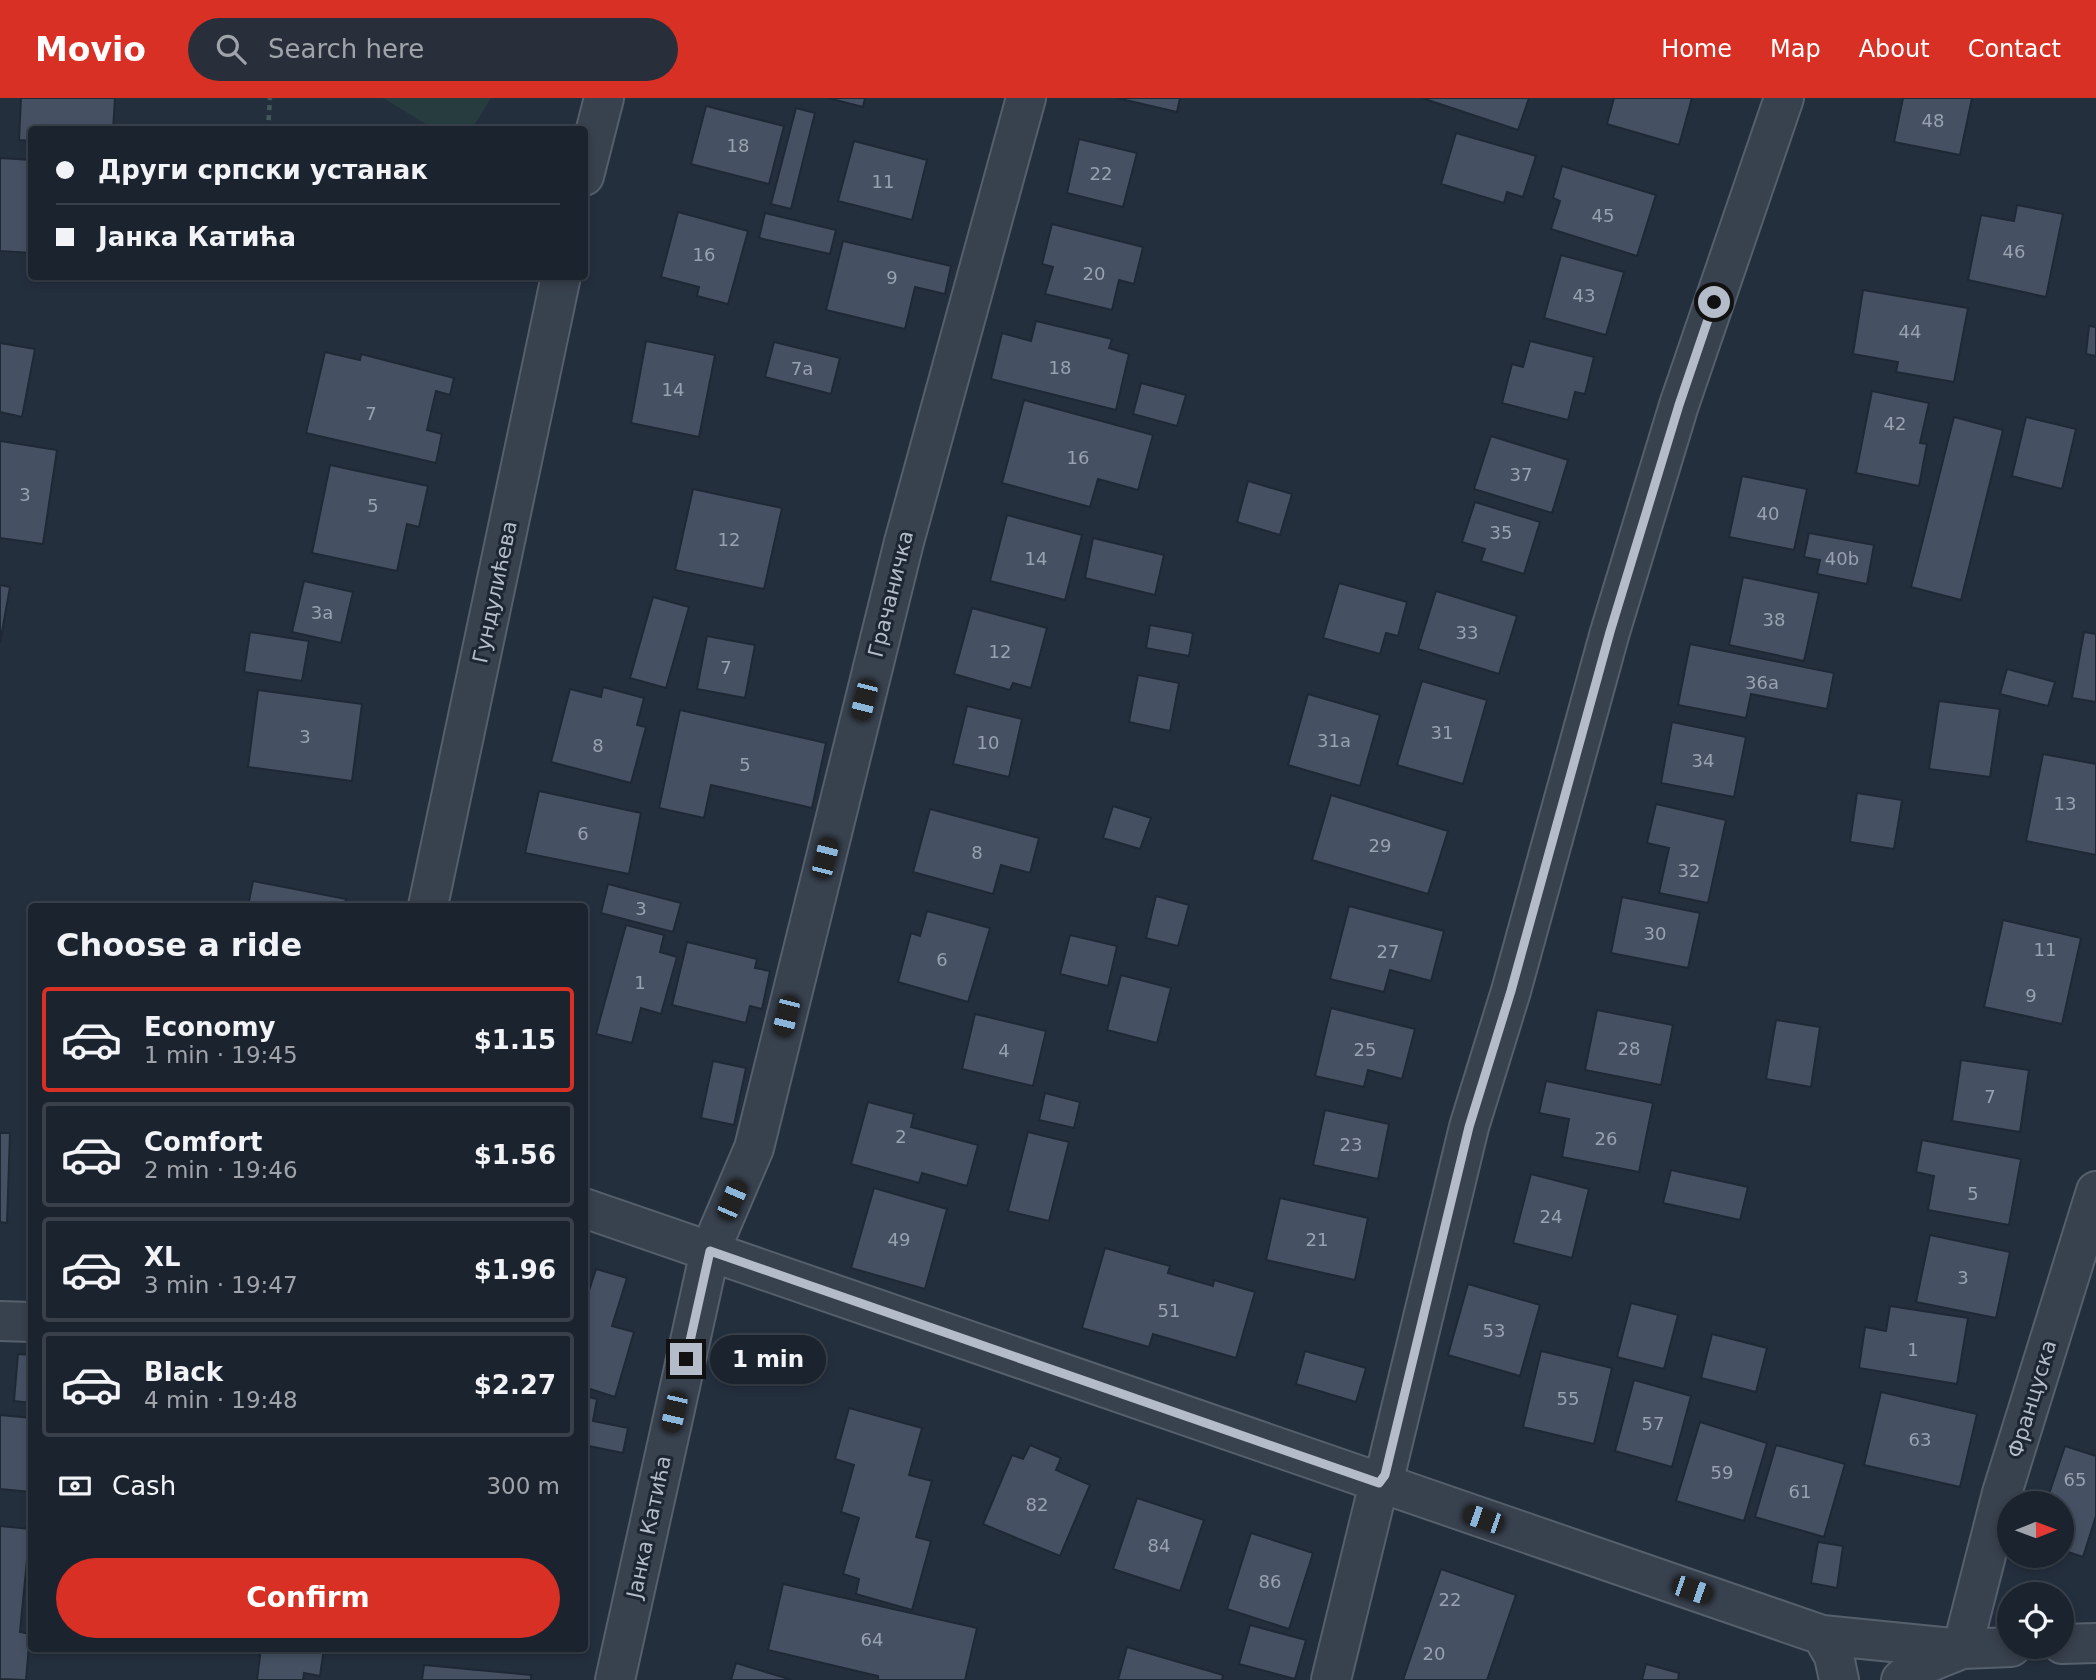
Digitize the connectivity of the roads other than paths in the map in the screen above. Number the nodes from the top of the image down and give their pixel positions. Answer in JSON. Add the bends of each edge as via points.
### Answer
{"nodes":[{"id":1,"x":604,"y":98,"type":"edge"},
{"id":2,"x":1026,"y":98,"type":"edge"},
{"id":3,"x":1784,"y":98,"type":"edge"},
{"id":4,"x":588,"y":160,"type":"edge"},
{"id":5,"x":560,"y":280,"type":"edge"},
{"id":6,"x":429,"y":903,"type":"edge"},
{"id":7,"x":2096,"y":1191,"type":"edge"},
{"id":8,"x":588,"y":1209,"type":"edge"},
{"id":9,"x":710,"y":1251,"type":"junction"},
{"id":10,"x":0,"y":1321,"type":"edge"},
{"id":11,"x":28,"y":1322,"type":"edge"},
{"id":12,"x":1379,"y":1483,"type":"junction"},
{"id":13,"x":1822,"y":1635,"type":"junction"},
{"id":14,"x":2096,"y":1643,"type":"edge"},
{"id":15,"x":2074,"y":1644,"type":"edge"},
{"id":16,"x":1997,"y":1648,"type":"edge"},
{"id":17,"x":1962,"y":1649,"type":"junction"},
{"id":18,"x":615,"y":1680,"type":"edge"},
{"id":19,"x":1331,"y":1680,"type":"edge"},
{"id":20,"x":1839,"y":1680,"type":"edge"},
{"id":21,"x":1901,"y":1680,"type":"edge"}],
"edges":[{"from":1,"to":4,"type":"street"},
{"from":2,"to":9,"type":"street","name":"Грачаничка","via":[[904,542],[754,1148]]},
{"from":3,"to":12,"type":"street","via":[[1679,405],[1610,632],[1469,1127],[1385,1475]]},
{"from":5,"to":6,"type":"street","name":"Гундулићева"},
{"from":7,"to":17,"type":"street","name":"Француска","via":[[2002,1493]]},
{"from":8,"to":9,"type":"street"},
{"from":9,"to":12,"type":"street"},
{"from":9,"to":18,"type":"street","name":"Јанка Катића"},
{"from":10,"to":11,"type":"street"},
{"from":12,"to":13,"type":"street"},
{"from":12,"to":19,"type":"street"},
{"from":13,"to":17,"type":"street"},
{"from":13,"to":20,"type":"street"},
{"from":14,"to":15,"type":"street"},
{"from":16,"to":17,"type":"street"},
{"from":17,"to":21,"type":"street","via":[[1915,1668]]}]}
